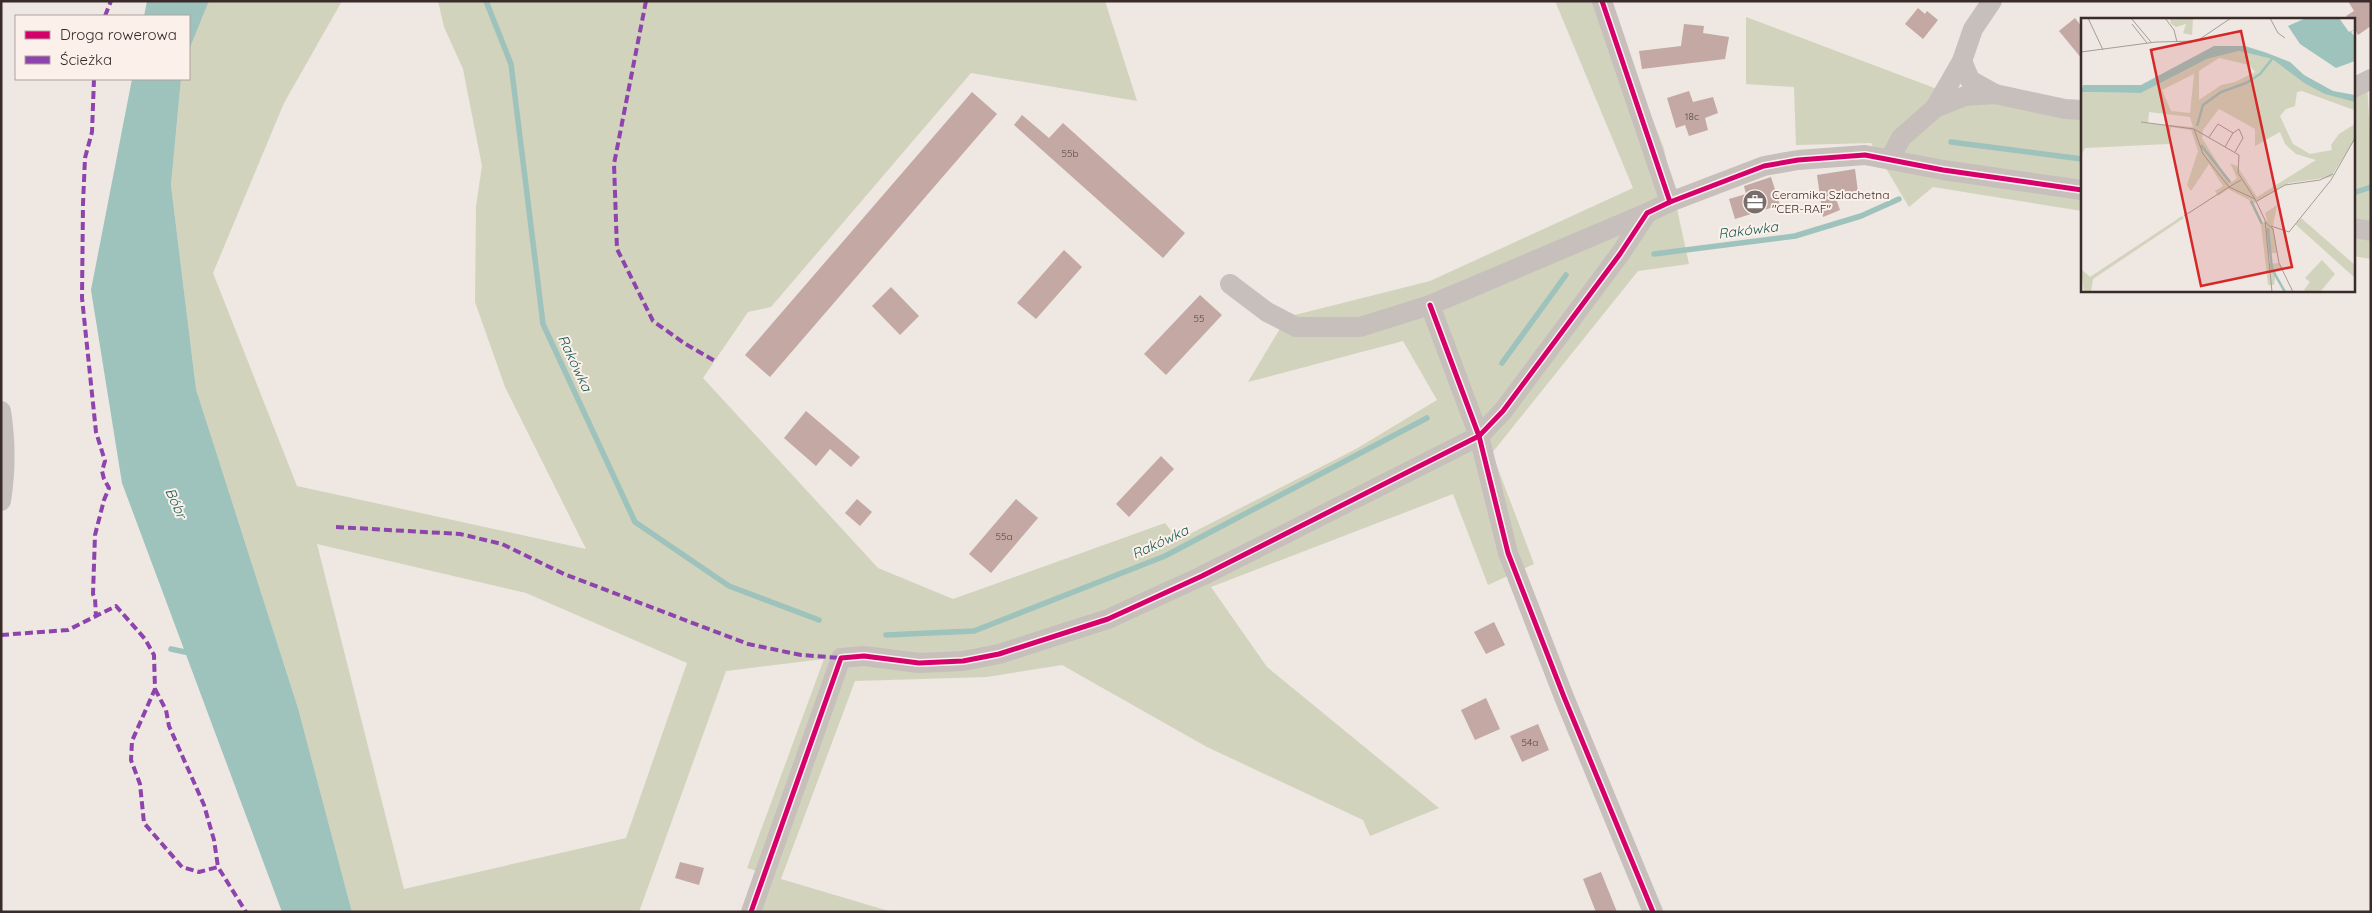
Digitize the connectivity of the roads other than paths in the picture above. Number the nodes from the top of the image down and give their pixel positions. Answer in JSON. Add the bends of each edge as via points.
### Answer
{"nodes":[{"id":1,"x":1602,"y":1,"type":"edge"},
{"id":2,"x":1992,"y":1,"type":"edge"},
{"id":3,"x":1962,"y":61,"type":"junction"},
{"id":4,"x":2371,"y":79,"type":"edge"},
{"id":5,"x":2354,"y":88,"type":"edge"},
{"id":6,"x":1995,"y":94,"type":"junction"},
{"id":7,"x":1935,"y":108,"type":"junction"},
{"id":8,"x":2081,"y":110,"type":"edge"},
{"id":9,"x":1890,"y":159,"type":"junction"},
{"id":10,"x":2081,"y":190,"type":"edge"},
{"id":11,"x":1670,"y":202,"type":"junction"},
{"id":12,"x":1647,"y":214,"type":"junction"},
{"id":13,"x":2354,"y":228,"type":"edge"},
{"id":14,"x":2371,"y":231,"type":"edge"},
{"id":15,"x":1230,"y":284,"type":"dead end"},
{"id":16,"x":1430,"y":305,"type":"junction"},
{"id":17,"x":1,"y":412,"type":"edge"},
{"id":18,"x":1479,"y":436,"type":"junction"},
{"id":19,"x":1,"y":501,"type":"edge"},
{"id":20,"x":752,"y":912,"type":"edge"},
{"id":21,"x":1653,"y":912,"type":"edge"}],
"edges":[{"from":1,"to":11,"type":"street"},
{"from":2,"to":3,"type":"street","via":[[1973,30]]},
{"from":3,"to":6,"type":"street","via":[[1970,80]]},
{"from":3,"to":7,"type":"street"},
{"from":4,"to":5,"type":"street"},
{"from":6,"to":7,"type":"street","via":[[1965,96]]},
{"from":6,"to":8,"type":"street"},
{"from":7,"to":9,"type":"street","via":[[1901,138]]},
{"from":9,"to":10,"type":"street"},
{"from":9,"to":11,"type":"street","via":[[1865,155],[1764,166]]},
{"from":11,"to":12,"type":"street"},
{"from":12,"to":16,"type":"street"},
{"from":12,"to":18,"type":"street","via":[[1503,411]]},
{"from":13,"to":14,"type":"street"},
{"from":15,"to":16,"type":"street","via":[[1267,312],[1296,327],[1360,327]]},
{"from":16,"to":18,"type":"street"},
{"from":17,"to":19,"type":"street","via":[[6,453]]},
{"from":18,"to":20,"type":"street","via":[[1202,576],[1108,619],[999,654],[963,661],[919,663],[864,656],[841,658]]},
{"from":18,"to":21,"type":"street","via":[[1508,553]]}]}
